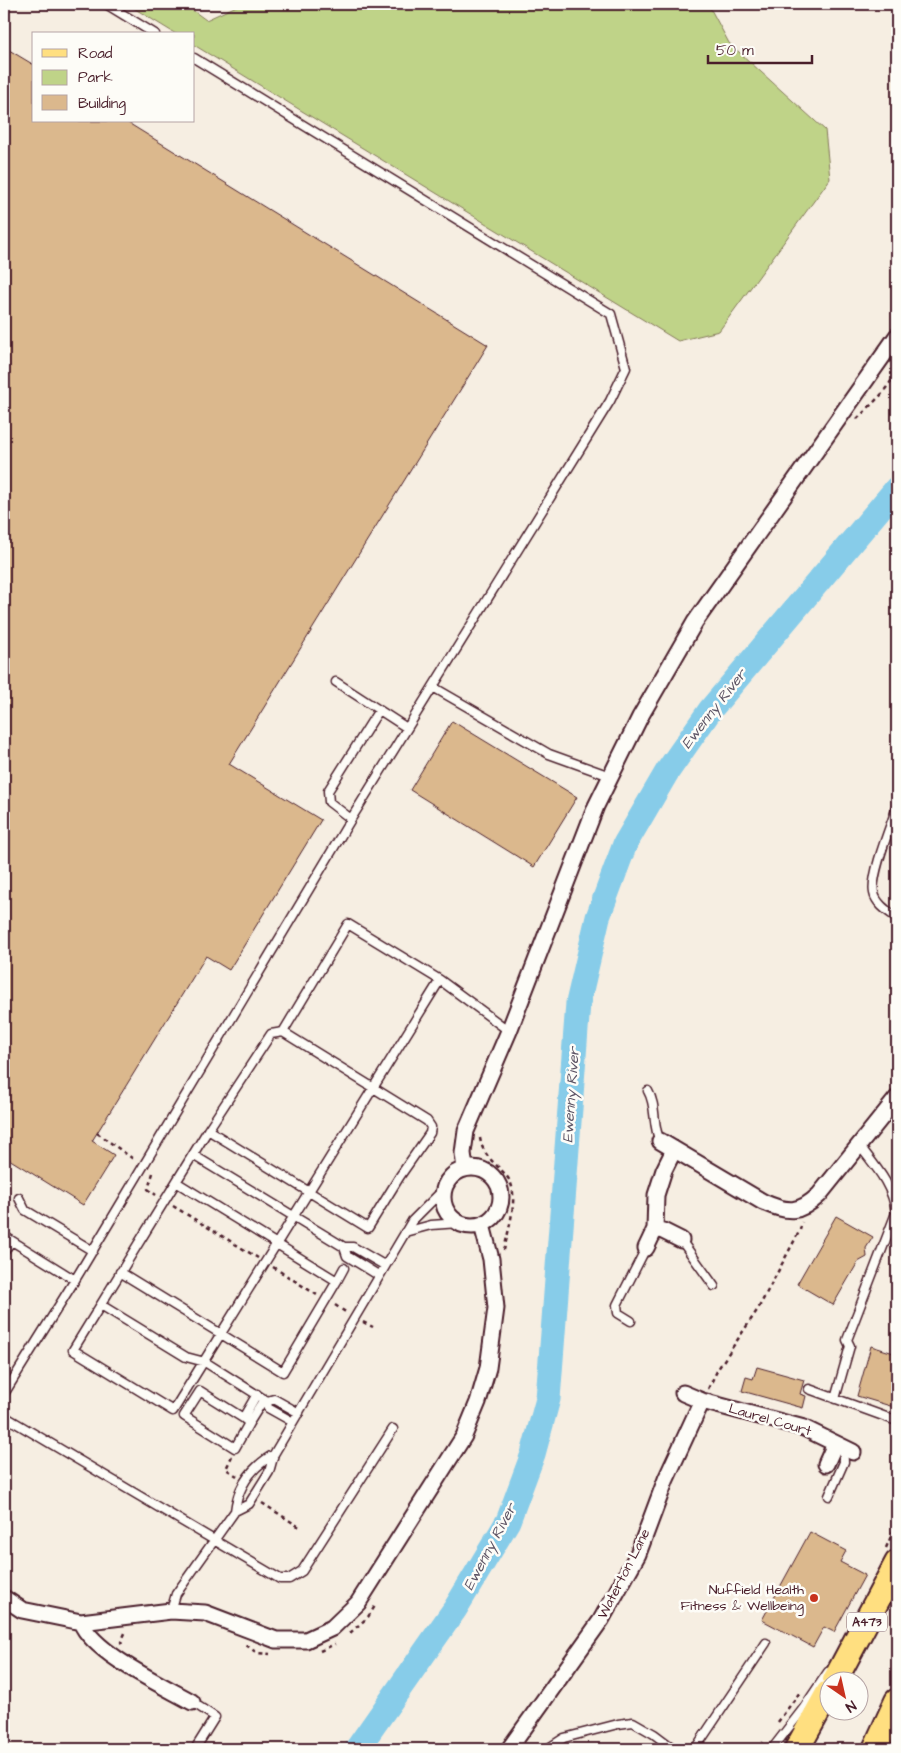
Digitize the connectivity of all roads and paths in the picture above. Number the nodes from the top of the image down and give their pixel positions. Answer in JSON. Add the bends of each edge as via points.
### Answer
{"nodes":[{"id":1,"x":106,"y":4,"type":"edge"},
{"id":2,"x":152,"y":32,"type":"edge"},
{"id":3,"x":195,"y":59,"type":"edge"},
{"id":4,"x":897,"y":336,"type":"edge"},
{"id":5,"x":897,"y":373,"type":"edge"},
{"id":6,"x":856,"y":420,"type":"dead end"},
{"id":7,"x":336,"y":682,"type":"dead end"},
{"id":8,"x":432,"y":687,"type":"junction"},
{"id":9,"x":379,"y":710,"type":"junction"},
{"id":10,"x":407,"y":728,"type":"junction"},
{"id":11,"x":610,"y":776,"type":"junction"},
{"id":12,"x":897,"y":807,"type":"edge"},
{"id":13,"x":351,"y":819,"type":"junction"},
{"id":14,"x":897,"y":918,"type":"edge"},
{"id":15,"x":440,"y":980,"type":"junction"},
{"id":16,"x":509,"y":1031,"type":"junction"},
{"id":17,"x":283,"y":1032,"type":"junction"},
{"id":18,"x":374,"y":1088,"type":"junction"},
{"id":19,"x":648,"y":1091,"type":"dead end"},
{"id":20,"x":897,"y":1098,"type":"edge"},
{"id":21,"x":208,"y":1130,"type":"junction"},
{"id":22,"x":97,"y":1133,"type":"dead end"},
{"id":23,"x":479,"y":1134,"type":"dead end"},
{"id":24,"x":660,"y":1141,"type":"joint"},
{"id":25,"x":859,"y":1145,"type":"junction"},
{"id":26,"x":674,"y":1150,"type":"junction"},
{"id":27,"x":193,"y":1155,"type":"junction"},
{"id":28,"x":144,"y":1166,"type":"junction"},
{"id":29,"x":465,"y":1169,"type":"junction"},
{"id":30,"x":176,"y":1182,"type":"junction"},
{"id":31,"x":444,"y":1189,"type":"junction"},
{"id":32,"x":310,"y":1191,"type":"junction"},
{"id":33,"x":19,"y":1198,"type":"dead end"},
{"id":34,"x":164,"y":1201,"type":"junction"},
{"id":35,"x":800,"y":1209,"type":"junction"},
{"id":36,"x":295,"y":1218,"type":"junction"},
{"id":37,"x":459,"y":1223,"type":"junction"},
{"id":38,"x":482,"y":1225,"type":"junction"},
{"id":39,"x":655,"y":1229,"type":"junction"},
{"id":40,"x":889,"y":1230,"type":"junction"},
{"id":41,"x":405,"y":1232,"type":"junction"},
{"id":42,"x":4,"y":1236,"type":"edge"},
{"id":43,"x":897,"y":1236,"type":"edge"},
{"id":44,"x":681,"y":1240,"type":"joint"},
{"id":45,"x":11,"y":1241,"type":"junction"},
{"id":46,"x":278,"y":1244,"type":"junction"},
{"id":47,"x":344,"y":1248,"type":"junction"},
{"id":48,"x":646,"y":1248,"type":"joint"},
{"id":49,"x":504,"y":1250,"type":"dead end"},
{"id":50,"x":93,"y":1251,"type":"junction"},
{"id":51,"x":4,"y":1252,"type":"edge"},
{"id":52,"x":265,"y":1263,"type":"junction"},
{"id":53,"x":384,"y":1265,"type":"junction"},
{"id":54,"x":344,"y":1268,"type":"dead end"},
{"id":55,"x":120,"y":1272,"type":"junction"},
{"id":56,"x":378,"y":1275,"type":"junction"},
{"id":57,"x":75,"y":1280,"type":"junction"},
{"id":58,"x":336,"y":1281,"type":"junction"},
{"id":59,"x":714,"y":1286,"type":"dead end"},
{"id":60,"x":327,"y":1301,"type":"junction"},
{"id":61,"x":101,"y":1304,"type":"junction"},
{"id":62,"x":355,"y":1317,"type":"junction"},
{"id":63,"x":632,"y":1321,"type":"dead end"},
{"id":64,"x":373,"y":1327,"type":"dead end"},
{"id":65,"x":222,"y":1334,"type":"junction"},
{"id":66,"x":205,"y":1362,"type":"junction"},
{"id":67,"x":809,"y":1389,"type":"dead end"},
{"id":68,"x":683,"y":1393,"type":"dead end"},
{"id":69,"x":4,"y":1394,"type":"edge"},
{"id":70,"x":262,"y":1398,"type":"junction"},
{"id":71,"x":835,"y":1398,"type":"junction"},
{"id":72,"x":702,"y":1401,"type":"junction"},
{"id":73,"x":299,"y":1413,"type":"junction"},
{"id":74,"x":4,"y":1416,"type":"edge"},
{"id":75,"x":246,"y":1421,"type":"junction"},
{"id":76,"x":897,"y":1421,"type":"edge"},
{"id":77,"x":293,"y":1422,"type":"junction"},
{"id":78,"x":393,"y":1429,"type":"dead end"},
{"id":79,"x":844,"y":1448,"type":"junction"},
{"id":80,"x":274,"y":1454,"type":"junction"},
{"id":81,"x":826,"y":1464,"type":"dead end"},
{"id":82,"x":829,"y":1496,"type":"dead end"},
{"id":83,"x":235,"y":1511,"type":"junction"},
{"id":84,"x":897,"y":1522,"type":"edge"},
{"id":85,"x":214,"y":1541,"type":"junction"},
{"id":86,"x":891,"y":1557,"type":"edge"},
{"id":87,"x":882,"y":1592,"type":"junction"},
{"id":88,"x":4,"y":1598,"type":"edge"},
{"id":89,"x":378,"y":1601,"type":"dead end"},
{"id":90,"x":171,"y":1611,"type":"junction"},
{"id":91,"x":81,"y":1622,"type":"junction"},
{"id":92,"x":133,"y":1629,"type":"dead end"},
{"id":93,"x":346,"y":1636,"type":"dead end"},
{"id":94,"x":242,"y":1642,"type":"dead end"},
{"id":95,"x":339,"y":1642,"type":"dead end"},
{"id":96,"x":766,"y":1643,"type":"dead end"},
{"id":97,"x":312,"y":1653,"type":"dead end"},
{"id":98,"x":276,"y":1655,"type":"dead end"},
{"id":99,"x":125,"y":1663,"type":"junction"},
{"id":100,"x":841,"y":1670,"type":"edge"},
{"id":101,"x":802,"y":1689,"type":"dead end"},
{"id":102,"x":897,"y":1700,"type":"edge"},
{"id":103,"x":192,"y":1702,"type":"joint"},
{"id":104,"x":818,"y":1711,"type":"edge"},
{"id":105,"x":774,"y":1727,"type":"dead end"},
{"id":106,"x":763,"y":1742,"type":"dead end"},
{"id":107,"x":195,"y":1749,"type":"edge"},
{"id":108,"x":509,"y":1749,"type":"edge"},
{"id":109,"x":547,"y":1749,"type":"edge"},
{"id":110,"x":674,"y":1749,"type":"edge"},
{"id":111,"x":695,"y":1749,"type":"edge"},
{"id":112,"x":758,"y":1749,"type":"edge"},
{"id":113,"x":772,"y":1749,"type":"edge"},
{"id":114,"x":797,"y":1749,"type":"edge"},
{"id":115,"x":875,"y":1749,"type":"edge"}],
"edges":[{"from":1,"to":2,"type":"lane"},
{"from":3,"to":8,"type":"lane","via":[[612,314],[626,368],[614,393]]},
{"from":4,"to":11,"type":"street","via":[[695,622]]},
{"from":5,"to":6,"type":"path"},
{"from":7,"to":9,"type":"lane"},
{"from":8,"to":10,"type":"lane"},
{"from":8,"to":11,"type":"lane","via":[[549,754]]},
{"from":9,"to":10,"type":"lane"},
{"from":9,"to":13,"type":"lane","via":[[328,791],[329,802]]},
{"from":10,"to":13,"type":"lane"},
{"from":11,"to":16,"type":"street"},
{"from":12,"to":14,"type":"lane","via":[[878,868],[874,893],[879,903]]},
{"from":13,"to":28,"type":"lane"},
{"from":15,"to":16,"type":"lane"},
{"from":15,"to":17,"type":"lane","via":[[348,924]]},
{"from":15,"to":18,"type":"lane"},
{"from":16,"to":29,"type":"street","via":[[466,1131]]},
{"from":17,"to":18,"type":"lane"},
{"from":17,"to":21,"type":"lane","via":[[270,1034]]},
{"from":18,"to":32,"type":"lane"},
{"from":18,"to":32,"type":"lane","via":[[427,1121],[430,1133],[368,1228]]},
{"from":19,"to":24,"type":"lane","via":[[653,1099],[655,1131]]},
{"from":20,"to":25,"type":"street"},
{"from":21,"to":27,"type":"lane"},
{"from":21,"to":32,"type":"lane"},
{"from":22,"to":28,"type":"path"},
{"from":23,"to":49,"type":"path","via":[[482,1150],[509,1180],[514,1201]]},
{"from":24,"to":26,"type":"street"},
{"from":25,"to":35,"type":"street","via":[[819,1195]]},
{"from":25,"to":40,"type":"lane","via":[[889,1186],[895,1202],[896,1213]]},
{"from":26,"to":35,"type":"street","via":[[763,1202],[778,1208]]},
{"from":26,"to":39,"type":"street","via":[[656,1195]]},
{"from":27,"to":30,"type":"lane"},
{"from":27,"to":36,"type":"lane"},
{"from":28,"to":34,"type":"path","via":[[154,1169],[148,1189]]},
{"from":28,"to":50,"type":"lane"},
{"from":29,"to":31,"type":"street","via":[[456,1173]]},
{"from":29,"to":38,"type":"street","via":[[474,1168],[490,1174],[500,1189],[496,1214]]},
{"from":30,"to":34,"type":"lane"},
{"from":30,"to":46,"type":"lane"},
{"from":31,"to":37,"type":"street","via":[[445,1209]]},
{"from":31,"to":41,"type":"lane"},
{"from":32,"to":36,"type":"lane"},
{"from":33,"to":50,"type":"lane","via":[[25,1210]]},
{"from":34,"to":52,"type":"path"},
{"from":34,"to":55,"type":"lane"},
{"from":35,"to":72,"type":"path","via":[[802,1223],[797,1237]]},
{"from":36,"to":46,"type":"lane"},
{"from":36,"to":47,"type":"lane"},
{"from":37,"to":38,"type":"street"},
{"from":37,"to":41,"type":"lane","via":[[431,1225]]},
{"from":38,"to":90,"type":"street","via":[[491,1259],[496,1308],[488,1368],[478,1402],[464,1436],[358,1603],[332,1628],[306,1640],[276,1640],[205,1613]]},
{"from":39,"to":44,"type":"street"},
{"from":39,"to":48,"type":"street"},
{"from":40,"to":43,"type":"lane"},
{"from":40,"to":71,"type":"lane","via":[[847,1340],[850,1346]]},
{"from":41,"to":53,"type":"lane"},
{"from":42,"to":45,"type":"lane"},
{"from":44,"to":59,"type":"lane"},
{"from":45,"to":51,"type":"lane"},
{"from":45,"to":57,"type":"lane"},
{"from":46,"to":52,"type":"lane"},
{"from":46,"to":58,"type":"lane"},
{"from":47,"to":53,"type":"lane","via":[[352,1247]]},
{"from":47,"to":56,"type":"lane","via":[[347,1256]]},
{"from":48,"to":63,"type":"lane","via":[[617,1305],[618,1313]]},
{"from":50,"to":57,"type":"lane"},
{"from":52,"to":60,"type":"path"},
{"from":52,"to":65,"type":"lane"},
{"from":53,"to":56,"type":"lane"},
{"from":54,"to":58,"type":"lane"},
{"from":55,"to":61,"type":"lane"},
{"from":55,"to":65,"type":"lane"},
{"from":56,"to":62,"type":"lane"},
{"from":57,"to":69,"type":"lane"},
{"from":58,"to":60,"type":"lane"},
{"from":60,"to":62,"type":"path"},
{"from":60,"to":65,"type":"lane","via":[[283,1372]]},
{"from":61,"to":66,"type":"lane","via":[[186,1357]]},
{"from":61,"to":66,"type":"lane","via":[[73,1350],[173,1411]]},
{"from":62,"to":64,"type":"path"},
{"from":62,"to":73,"type":"lane"},
{"from":65,"to":66,"type":"lane"},
{"from":66,"to":70,"type":"lane"},
{"from":67,"to":71,"type":"lane"},
{"from":68,"to":72,"type":"street"},
{"from":70,"to":73,"type":"lane","via":[[274,1399]]},
{"from":70,"to":75,"type":"lane"},
{"from":70,"to":77,"type":"lane","via":[[268,1408]]},
{"from":71,"to":76,"type":"lane"},
{"from":72,"to":79,"type":"street","name":"Laurel Court","via":[[804,1428]]},
{"from":72,"to":108,"type":"street","name":"Waterton Lane","via":[[666,1479],[638,1554],[601,1620]]},
{"from":73,"to":77,"type":"lane"},
{"from":74,"to":85,"type":"lane"},
{"from":75,"to":75,"type":"lane","via":[[235,1448],[184,1416],[200,1391]]},
{"from":77,"to":80,"type":"lane"},
{"from":78,"to":85,"type":"lane","via":[[302,1571],[289,1579],[280,1579]]},
{"from":79,"to":81,"type":"street"},
{"from":79,"to":82,"type":"lane","via":[[844,1462]]},
{"from":80,"to":83,"type":"lane","via":[[269,1472],[249,1504]]},
{"from":80,"to":83,"type":"lane","via":[[257,1464],[236,1497]]},
{"from":83,"to":85,"type":"lane"},
{"from":84,"to":86,"type":"path"},
{"from":85,"to":90,"type":"lane","via":[[176,1594]]},
{"from":86,"to":87,"type":"main road","number":"A473"},
{"from":87,"to":100,"type":"main road","number":"A473"},
{"from":87,"to":113,"type":"lane"},
{"from":88,"to":91,"type":"street","via":[[22,1610]]},
{"from":89,"to":93,"type":"path","via":[[368,1617]]},
{"from":90,"to":91,"type":"street"},
{"from":91,"to":99,"type":"street","via":[[85,1632],[102,1649]]},
{"from":92,"to":99,"type":"path","via":[[125,1632],[121,1642],[132,1650]]},
{"from":94,"to":98,"type":"path","via":[[257,1653]]},
{"from":95,"to":97,"type":"path"},
{"from":96,"to":111,"type":"lane"},
{"from":99,"to":103,"type":"street"},
{"from":101,"to":105,"type":"path"},
{"from":102,"to":115,"type":"main road"},
{"from":103,"to":107,"type":"lane","via":[[214,1718]]},
{"from":104,"to":114,"type":"main road"},
{"from":106,"to":112,"type":"path"},
{"from":109,"to":110,"type":"lane","via":[[564,1738],[633,1722]]}]}
